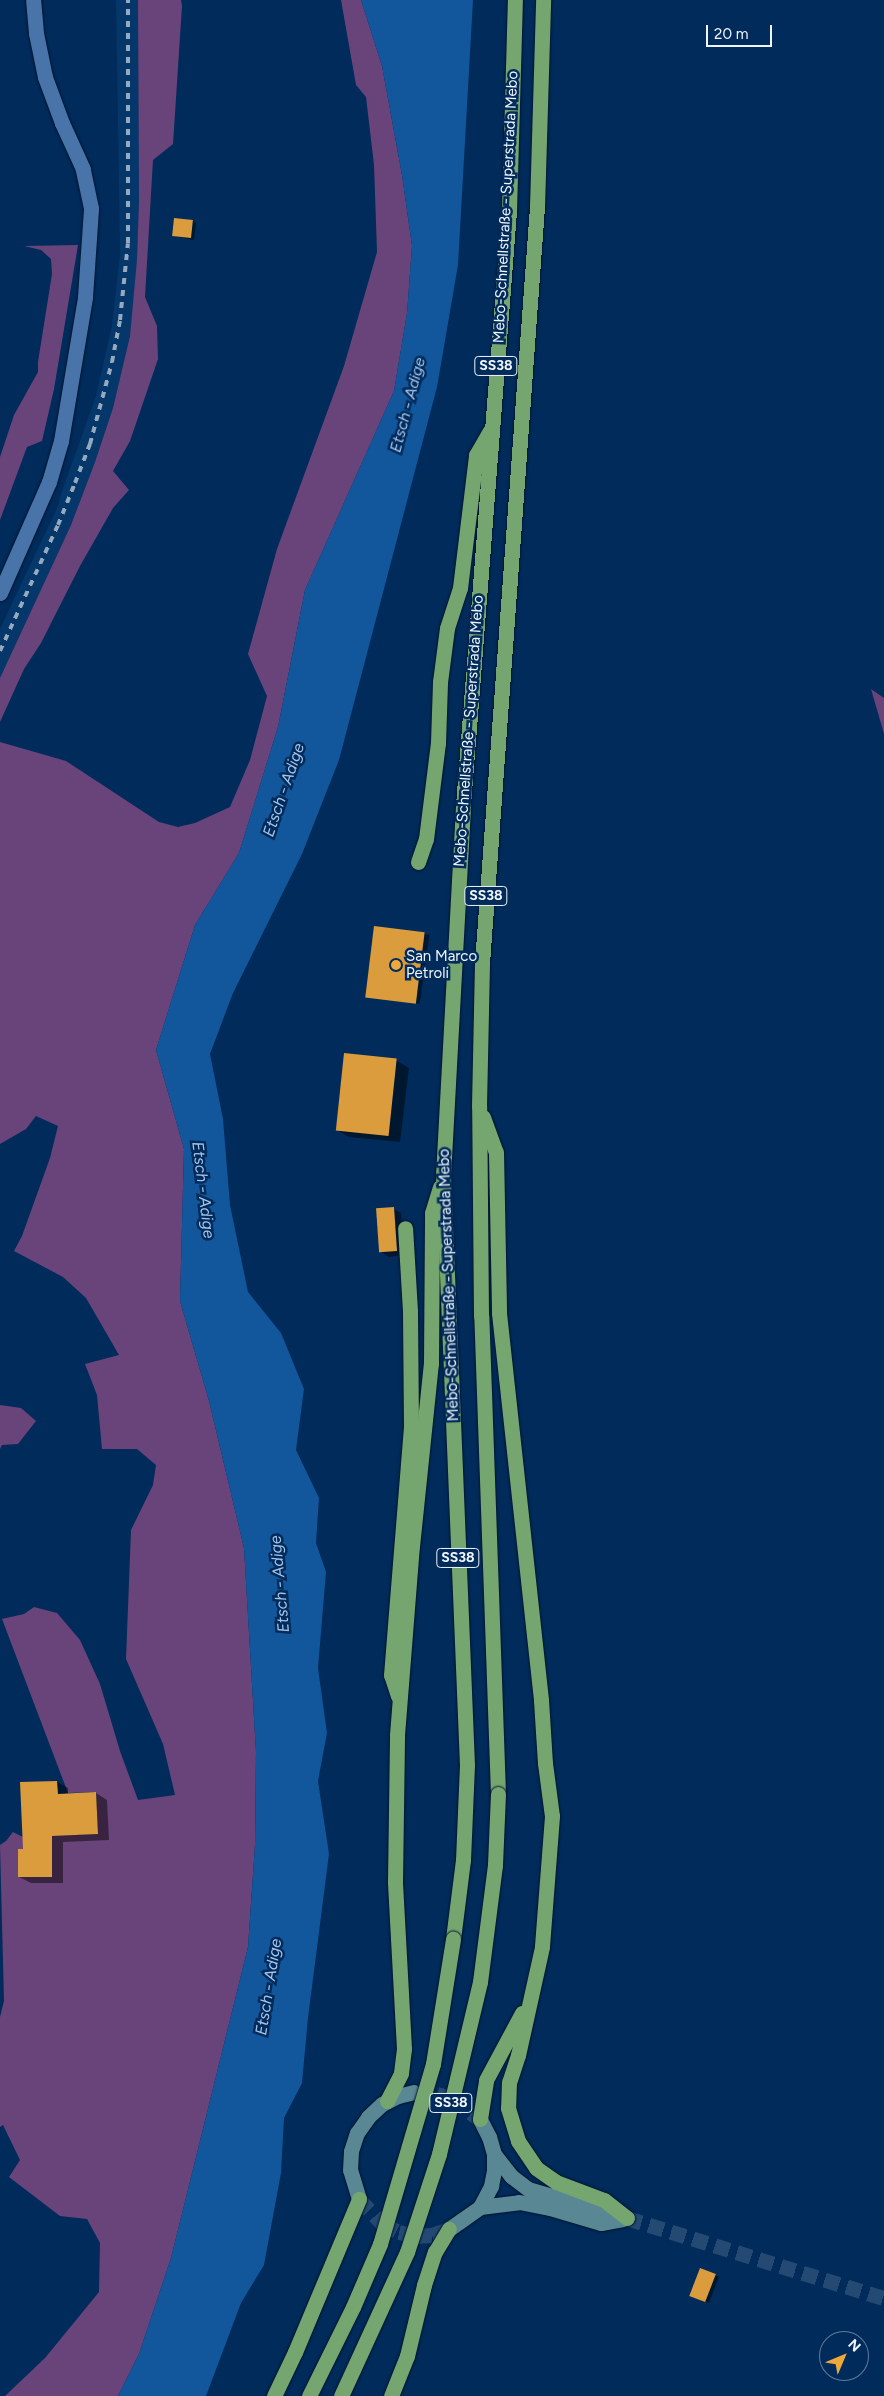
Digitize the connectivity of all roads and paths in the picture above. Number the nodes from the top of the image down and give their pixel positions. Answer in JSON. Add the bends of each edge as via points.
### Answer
{"nodes":[{"id":1,"x":33,"y":0,"type":"edge"},
{"id":2,"x":515,"y":0,"type":"edge"},
{"id":3,"x":543,"y":0,"type":"edge"},
{"id":4,"x":492,"y":427,"type":"junction"},
{"id":5,"x":0,"y":593,"type":"edge"},
{"id":6,"x":418,"y":862,"type":"dead end"},
{"id":7,"x":479,"y":1106,"type":"junction"},
{"id":8,"x":443,"y":1176,"type":"junction"},
{"id":9,"x":405,"y":1228,"type":"dead end"},
{"id":10,"x":400,"y":1702,"type":"junction"},
{"id":11,"x":532,"y":1994,"type":"junction"},
{"id":12,"x":414,"y":2092,"type":"tunnel mouth"},
{"id":13,"x":387,"y":2101,"type":"junction"},
{"id":14,"x":480,"y":2119,"type":"joint"},
{"id":15,"x":494,"y":2154,"type":"junction"},
{"id":16,"x":359,"y":2199,"type":"joint"},
{"id":17,"x":480,"y":2207,"type":"junction"},
{"id":18,"x":627,"y":2218,"type":"junction"},
{"id":19,"x":449,"y":2229,"type":"joint"},
{"id":20,"x":274,"y":2396,"type":"edge"},
{"id":21,"x":309,"y":2396,"type":"edge"},
{"id":22,"x":341,"y":2396,"type":"edge"},
{"id":23,"x":391,"y":2396,"type":"edge"}],
"edges":[{"from":1,"to":5,"type":"street","via":[[45,77],[83,169],[91,208],[85,297],[61,441],[49,482]]},
{"from":2,"to":4,"type":"highway","name":"Mebo-Schnellstraße - Superstrada Mebo","number":"SS38","via":[[509,211]]},
{"from":3,"to":7,"type":"highway","name":"Mebo-Schnellstraße - Superstrada Mebo","number":"SS38","via":[[537,208],[483,953]]},
{"from":4,"to":6,"type":"highway","via":[[476,455],[460,588],[448,628],[440,682],[438,744],[426,839]]},
{"from":4,"to":8,"type":"highway","name":"Mebo-Schnellstraße - Superstrada Mebo","number":"SS38","via":[[463,805]]},
{"from":7,"to":11,"type":"highway","via":[[496,1152],[499,1313],[552,1816],[542,1947]]},
{"from":7,"to":22,"type":"highway","name":"Mebo-Schnellstraße - Superstrada Mebo","number":"SS38","bridge":true,"via":[[480,1316],[498,1794],[496,1865],[480,1982],[439,2154],[406,2252]]},
{"from":8,"to":10,"type":"highway","via":[[432,1213],[431,1364]]},
{"from":8,"to":21,"type":"highway","name":"Mebo-Schnellstraße - Superstrada Mebo","number":"SS38","bridge":true,"via":[[467,1765],[463,1860],[433,2064],[380,2244]]},
{"from":9,"to":10,"type":"highway","via":[[411,1427],[390,1675]]},
{"from":10,"to":13,"type":"highway","via":[[395,1882],[404,2049],[401,2073]]},
{"from":11,"to":14,"type":"highway","via":[[486,2080]]},
{"from":11,"to":18,"type":"highway","via":[[509,2082],[508,2108],[518,2141],[536,2168],[556,2182],[604,2200]]},
{"from":12,"to":13,"type":"main road"},
{"from":13,"to":16,"type":"main road","via":[[368,2116],[352,2144],[350,2170]]},
{"from":14,"to":15,"type":"main road"},
{"from":15,"to":17,"type":"main road","via":[[491,2186]]},
{"from":15,"to":18,"type":"main road","via":[[511,2176],[528,2189]]},
{"from":16,"to":20,"type":"highway"},
{"from":17,"to":18,"type":"main road","via":[[519,2202],[601,2223]]},
{"from":17,"to":19,"type":"main road"},
{"from":19,"to":23,"type":"highway","via":[[435,2252],[407,2356]]}]}
